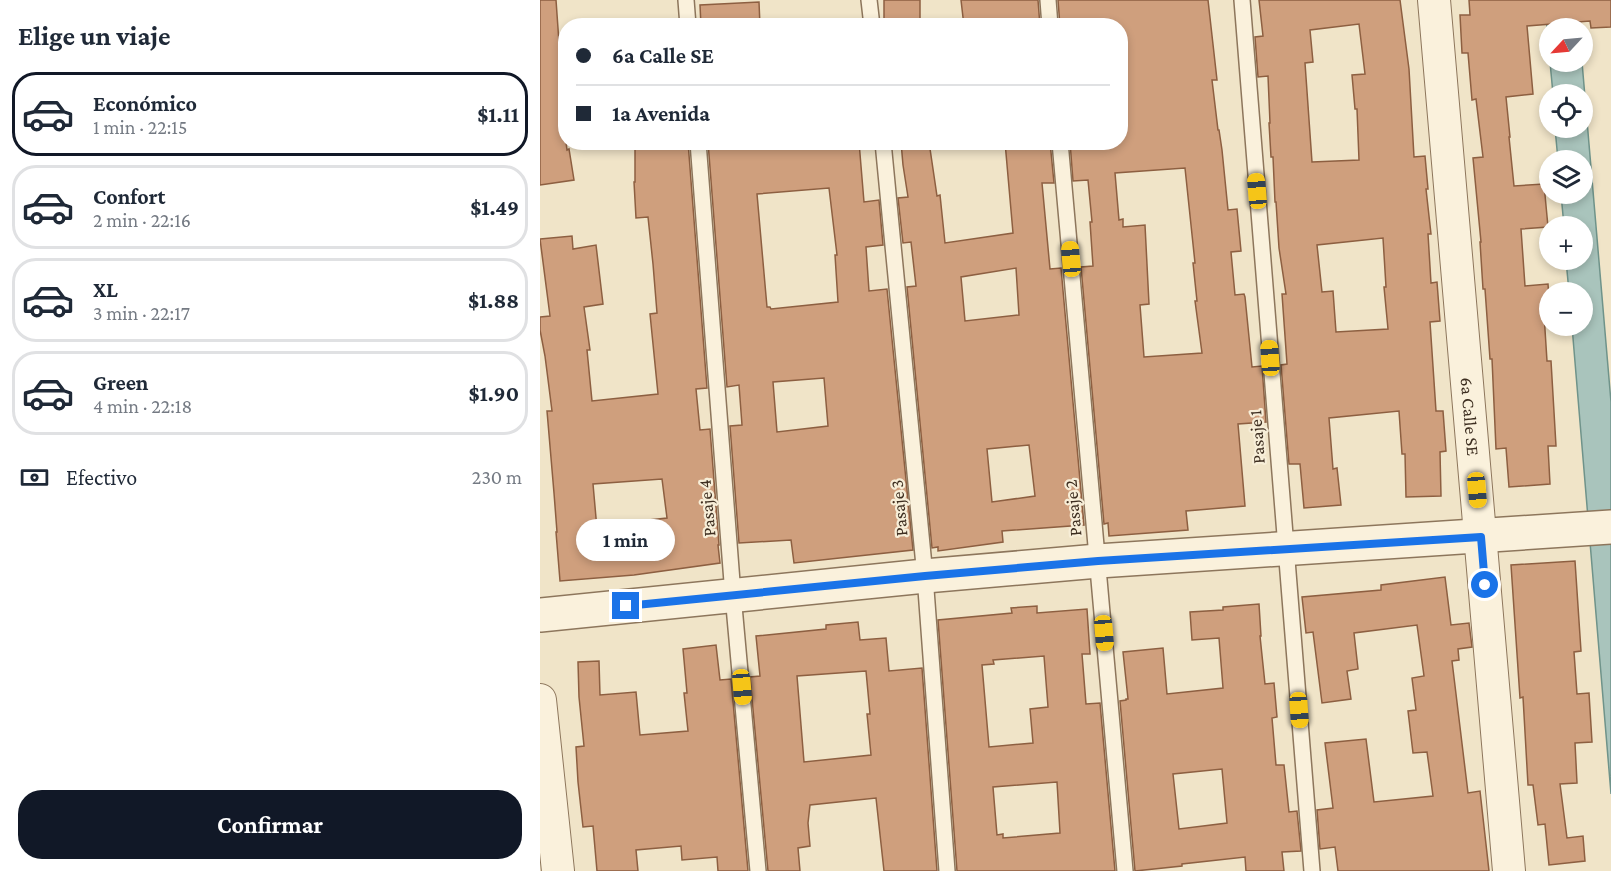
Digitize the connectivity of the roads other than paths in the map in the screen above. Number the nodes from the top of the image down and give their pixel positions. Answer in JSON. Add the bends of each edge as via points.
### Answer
{"nodes":[{"id":1,"x":686,"y":0,"type":"edge"},
{"id":2,"x":869,"y":0,"type":"edge"},
{"id":3,"x":1048,"y":0,"type":"edge"},
{"id":4,"x":1242,"y":0,"type":"edge"},
{"id":5,"x":1434,"y":0,"type":"edge"},
{"id":6,"x":687,"y":18,"type":"edge"},
{"id":7,"x":871,"y":18,"type":"edge"},
{"id":8,"x":1049,"y":18,"type":"edge"},
{"id":9,"x":699,"y":150,"type":"edge"},
{"id":10,"x":884,"y":150,"type":"edge"},
{"id":11,"x":1061,"y":150,"type":"edge"},
{"id":12,"x":1610,"y":527,"type":"edge"},
{"id":13,"x":1481,"y":537,"type":"junction"},
{"id":14,"x":1285,"y":549,"type":"junction"},
{"id":15,"x":1098,"y":561,"type":"junction"},
{"id":16,"x":925,"y":576,"type":"junction"},
{"id":17,"x":733,"y":596,"type":"junction"},
{"id":18,"x":540,"y":615,"type":"edge"},
{"id":19,"x":540,"y":700,"type":"edge"},
{"id":20,"x":558,"y":871,"type":"edge"},
{"id":21,"x":758,"y":871,"type":"edge"},
{"id":22,"x":947,"y":871,"type":"edge"},
{"id":23,"x":1125,"y":871,"type":"edge"},
{"id":24,"x":1312,"y":871,"type":"edge"},
{"id":25,"x":1509,"y":871,"type":"edge"}],
"edges":[{"from":1,"to":6,"type":"lane"},
{"from":2,"to":7,"type":"lane"},
{"from":3,"to":8,"type":"lane"},
{"from":4,"to":14,"type":"lane","name":"Pasaje 1"},
{"from":5,"to":13,"type":"street","name":"6a Calle SE"},
{"from":9,"to":17,"type":"lane","name":"Pasaje 4"},
{"from":10,"to":16,"type":"lane","name":"Pasaje 3"},
{"from":11,"to":15,"type":"lane","name":"Pasaje 2"},
{"from":12,"to":13,"type":"street"},
{"from":13,"to":14,"type":"street"},
{"from":13,"to":25,"type":"street","name":"6a Calle SE"},
{"from":14,"to":15,"type":"street"},
{"from":14,"to":24,"type":"lane","name":"Pasaje 1"},
{"from":15,"to":16,"type":"street"},
{"from":15,"to":23,"type":"lane","name":"Pasaje 2"},
{"from":16,"to":17,"type":"street"},
{"from":16,"to":22,"type":"lane","name":"Pasaje 3"},
{"from":17,"to":18,"type":"street"},
{"from":17,"to":21,"type":"lane","name":"Pasaje 4"},
{"from":19,"to":20,"type":"street"}]}
